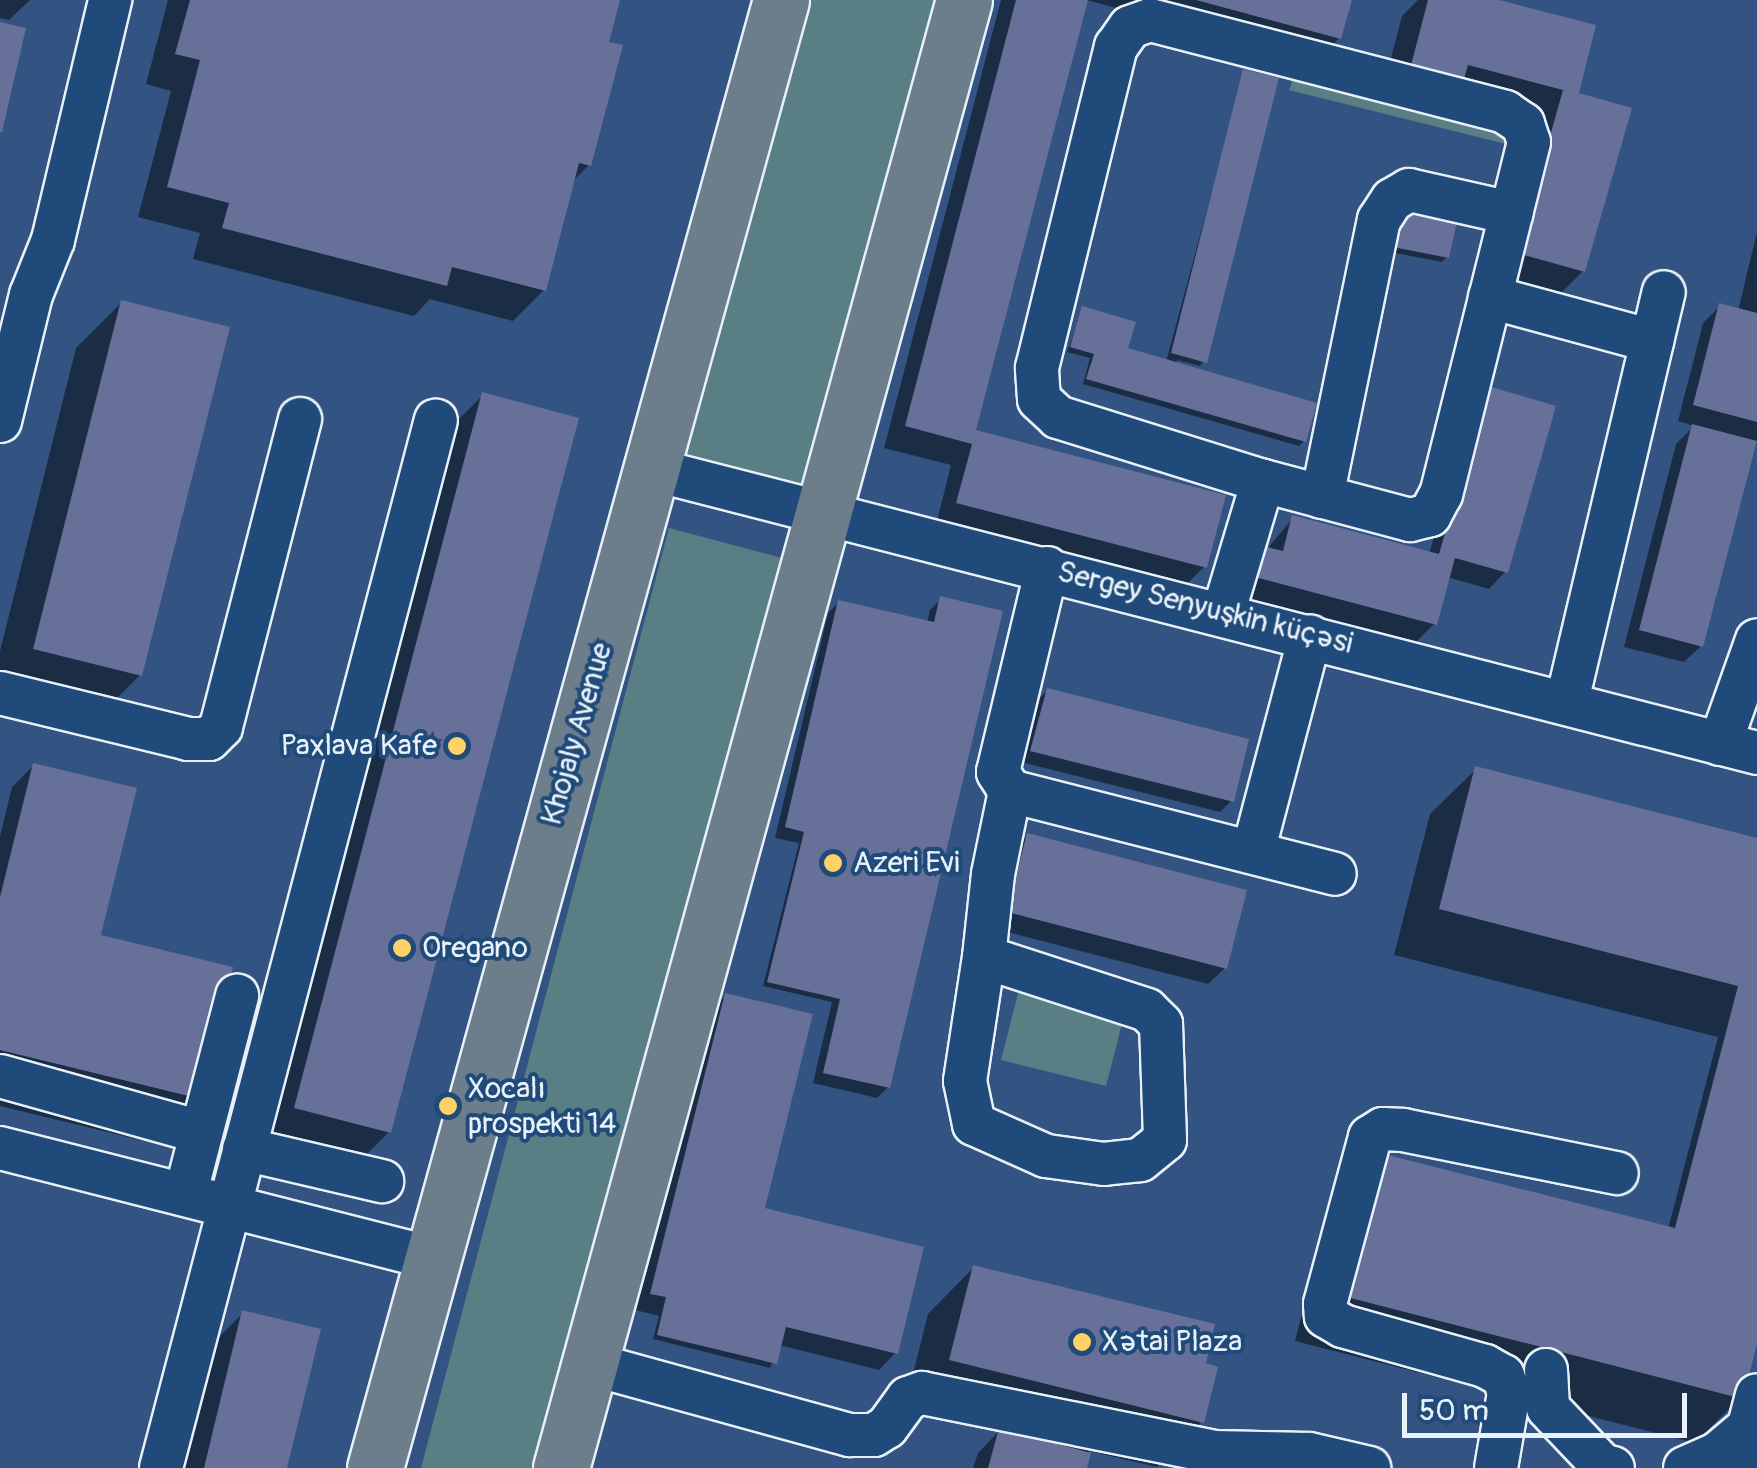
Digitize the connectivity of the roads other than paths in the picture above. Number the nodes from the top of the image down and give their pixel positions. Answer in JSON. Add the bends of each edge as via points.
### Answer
{"nodes":[{"id":1,"x":110,"y":0,"type":"edge"},
{"id":2,"x":781,"y":0,"type":"edge"},
{"id":3,"x":964,"y":0,"type":"edge"},
{"id":4,"x":1511,"y":213,"type":"junction"},
{"id":5,"x":16,"y":292,"type":"edge"},
{"id":6,"x":1664,"y":292,"type":"dead end"},
{"id":7,"x":1490,"y":297,"type":"junction"},
{"id":8,"x":1652,"y":341,"type":"junction"},
{"id":9,"x":300,"y":419,"type":"dead end"},
{"id":10,"x":436,"y":420,"type":"dead end"},
{"id":11,"x":0,"y":421,"type":"edge"},
{"id":12,"x":651,"y":470,"type":"junction"},
{"id":13,"x":1263,"y":482,"type":"junction"},
{"id":14,"x":1322,"y":497,"type":"junction"},
{"id":15,"x":823,"y":511,"type":"junction"},
{"id":16,"x":1047,"y":568,"type":"junction"},
{"id":17,"x":1223,"y":614,"type":"junction"},
{"id":18,"x":1310,"y":636,"type":"junction"},
{"id":19,"x":1757,"y":640,"type":"edge"},
{"id":20,"x":0,"y":693,"type":"edge"},
{"id":21,"x":1566,"y":701,"type":"junction"},
{"id":22,"x":1739,"y":749,"type":"edge"},
{"id":23,"x":1010,"y":791,"type":"junction"},
{"id":24,"x":1253,"y":852,"type":"junction"},
{"id":25,"x":1335,"y":874,"type":"dead end"},
{"id":26,"x":984,"y":957,"type":"junction"},
{"id":27,"x":237,"y":996,"type":"dead end"},
{"id":28,"x":0,"y":1076,"type":"edge"},
{"id":29,"x":201,"y":1132,"type":"junction"},
{"id":30,"x":0,"y":1148,"type":"edge"},
{"id":31,"x":244,"y":1149,"type":"junction"},
{"id":32,"x":294,"y":1161,"type":"junction"},
{"id":33,"x":1617,"y":1173,"type":"dead end"},
{"id":34,"x":382,"y":1182,"type":"dead end"},
{"id":35,"x":186,"y":1192,"type":"junction"},
{"id":36,"x":228,"y":1206,"type":"junction"},
{"id":37,"x":274,"y":1217,"type":"junction"},
{"id":38,"x":430,"y":1258,"type":"junction"},
{"id":39,"x":588,"y":1363,"type":"junction"},
{"id":40,"x":1546,"y":1370,"type":"dead end"},
{"id":41,"x":1748,"y":1430,"type":"edge"},
{"id":42,"x":161,"y":1468,"type":"edge"},
{"id":43,"x":375,"y":1468,"type":"edge"},
{"id":44,"x":561,"y":1468,"type":"edge"},
{"id":45,"x":1370,"y":1468,"type":"edge"},
{"id":46,"x":1496,"y":1468,"type":"edge"},
{"id":47,"x":1613,"y":1468,"type":"edge"},
{"id":48,"x":1685,"y":1468,"type":"edge"}],
"edges":[{"from":1,"to":5,"type":"street","via":[[53,240]]},
{"from":2,"to":12,"type":"main road","name":"Khojaly Avenue"},
{"from":3,"to":15,"type":"main road"},
{"from":4,"to":7,"type":"street"},
{"from":4,"to":13,"type":"street","via":[[1529,142],[1523,124],[1505,112],[1150,20],[1130,27],[1116,46],[1037,368],[1039,399],[1058,417]]},
{"from":4,"to":14,"type":"street","via":[[1408,190],[1392,200],[1379,220]]},
{"from":5,"to":11,"type":"street"},
{"from":6,"to":8,"type":"street"},
{"from":7,"to":8,"type":"street"},
{"from":7,"to":14,"type":"street","via":[[1441,494],[1430,515],[1410,520]]},
{"from":8,"to":21,"type":"street"},
{"from":9,"to":20,"type":"street","via":[[221,726],[208,740]]},
{"from":10,"to":31,"type":"street"},
{"from":12,"to":15,"type":"street","name":"Sergey Senyuşkin küçəsi"},
{"from":12,"to":38,"type":"main road","name":"Khojaly Avenue"},
{"from":13,"to":14,"type":"street"},
{"from":13,"to":17,"type":"street"},
{"from":15,"to":16,"type":"street","name":"Sergey Senyuşkin küçəsi"},
{"from":15,"to":39,"type":"main road"},
{"from":16,"to":17,"type":"street","name":"Sergey Senyuşkin küçəsi"},
{"from":16,"to":23,"type":"street","via":[[998,772]]},
{"from":17,"to":18,"type":"street","name":"Sergey Senyuşkin küçəsi"},
{"from":18,"to":21,"type":"street","name":"Sergey Senyuşkin küçəsi"},
{"from":18,"to":24,"type":"street"},
{"from":19,"to":22,"type":"street"},
{"from":21,"to":22,"type":"street","name":"Sergey Senyuşkin küçəsi"},
{"from":23,"to":24,"type":"street"},
{"from":23,"to":26,"type":"street"},
{"from":24,"to":25,"type":"street"},
{"from":26,"to":26,"type":"street","via":[[965,1081],[974,1124],[1046,1156],[1104,1164],[1140,1160],[1165,1140],[1161,1024],[1147,1010]]},
{"from":27,"to":29,"type":"street"},
{"from":28,"to":29,"type":"street"},
{"from":29,"to":35,"type":"street"},
{"from":30,"to":35,"type":"street"},
{"from":31,"to":32,"type":"street"},
{"from":31,"to":36,"type":"street"},
{"from":32,"to":34,"type":"street"},
{"from":32,"to":37,"type":"street"},
{"from":33,"to":46,"type":"street","via":[[1403,1130],[1383,1129],[1370,1137],[1326,1316],[1503,1376],[1509,1393]]},
{"from":35,"to":36,"type":"street"},
{"from":36,"to":37,"type":"street"},
{"from":36,"to":42,"type":"street"},
{"from":37,"to":38,"type":"street"},
{"from":38,"to":43,"type":"main road","name":"Khojaly Avenue"},
{"from":39,"to":44,"type":"main road"},
{"from":39,"to":45,"type":"street","via":[[850,1435],[874,1435],[908,1398],[922,1394],[1214,1452],[1309,1454]]},
{"from":40,"to":47,"type":"street","via":[[1548,1408],[1603,1466]]},
{"from":41,"to":48,"type":"street","via":[[1718,1454]]}]}
